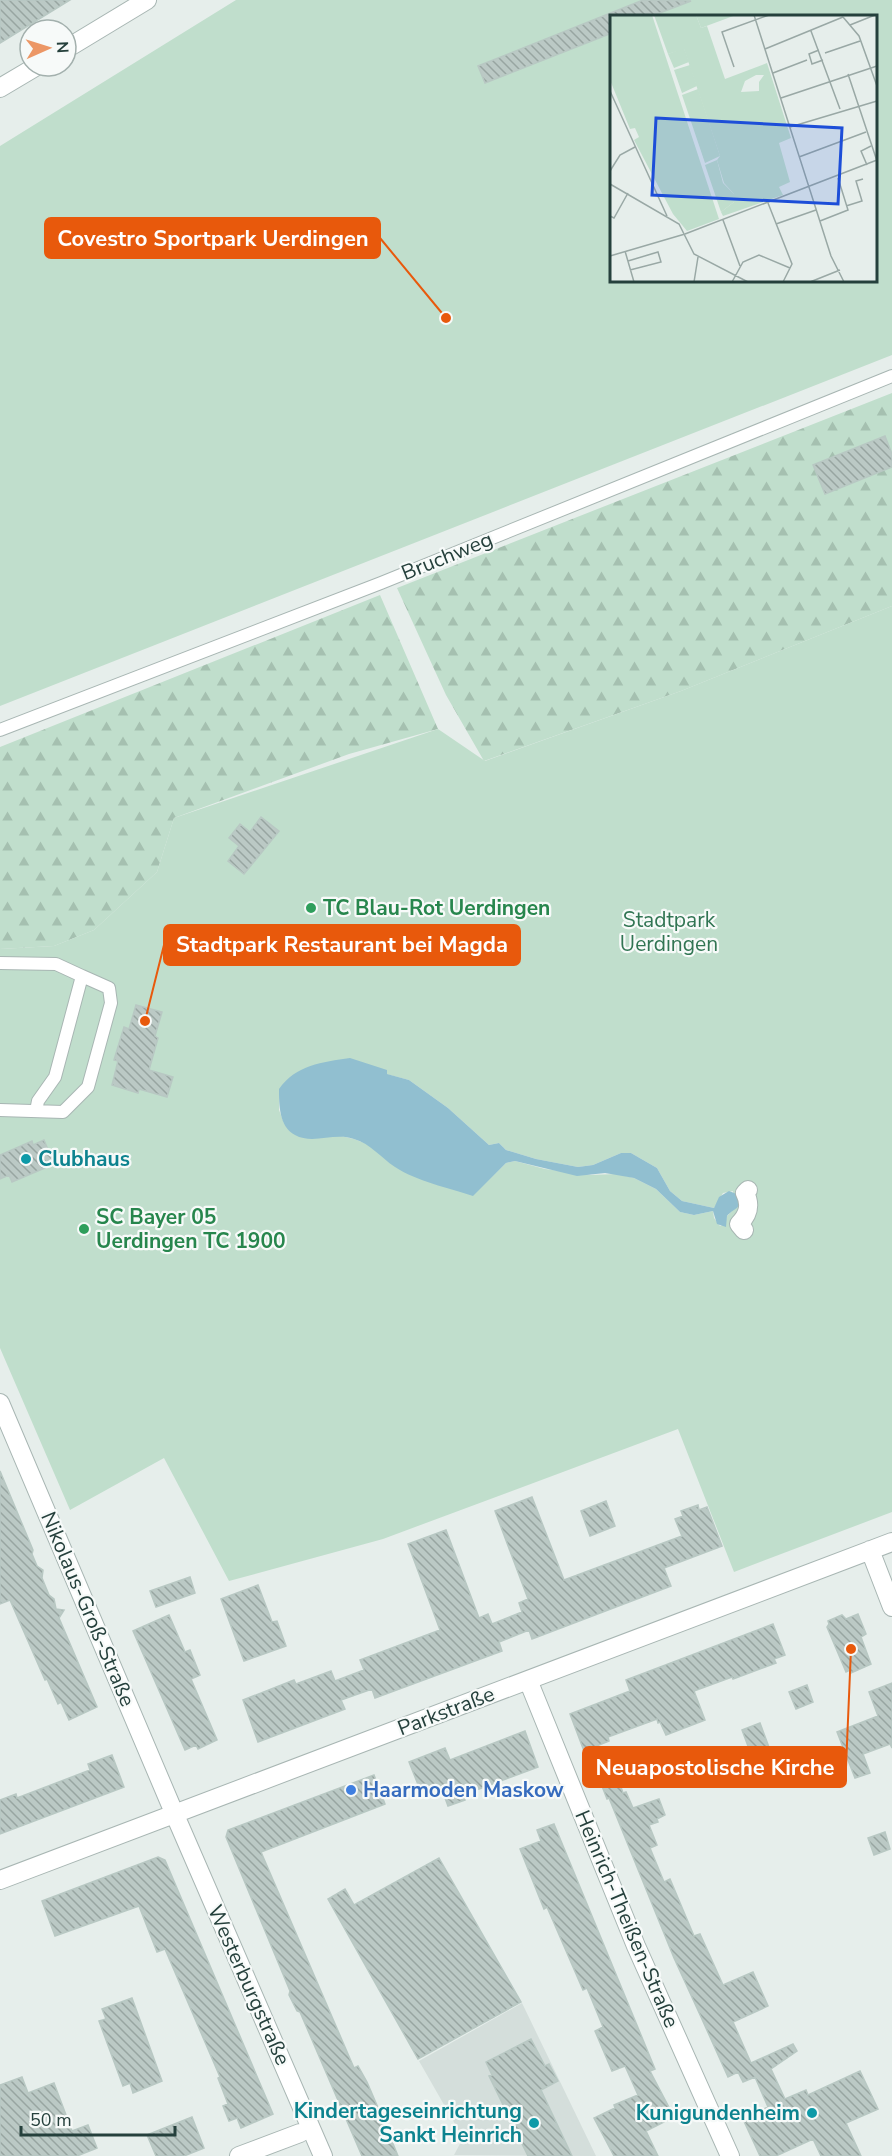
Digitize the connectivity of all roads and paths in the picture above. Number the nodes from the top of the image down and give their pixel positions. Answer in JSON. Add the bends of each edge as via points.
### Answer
{"nodes":[{"id":1,"x":147,"y":0,"type":"edge"},
{"id":2,"x":78,"y":42,"type":"edge"},
{"id":3,"x":18,"y":77,"type":"edge"},
{"id":4,"x":0,"y":88,"type":"edge"},
{"id":5,"x":892,"y":376,"type":"edge"},
{"id":6,"x":0,"y":730,"type":"edge"},
{"id":7,"x":0,"y":963,"type":"edge"},
{"id":8,"x":82,"y":976,"type":"junction"},
{"id":9,"x":0,"y":1110,"type":"edge"},
{"id":10,"x":36,"y":1111,"type":"junction"},
{"id":11,"x":748,"y":1190,"type":"dead end"},
{"id":12,"x":744,"y":1230,"type":"dead end"},
{"id":13,"x":0,"y":1403,"type":"edge"},
{"id":14,"x":892,"y":1542,"type":"edge"},
{"id":15,"x":870,"y":1551,"type":"junction"},
{"id":16,"x":892,"y":1607,"type":"edge"},
{"id":17,"x":528,"y":1680,"type":"junction"},
{"id":18,"x":175,"y":1815,"type":"junction"},
{"id":19,"x":0,"y":1880,"type":"edge"},
{"id":20,"x":300,"y":2133,"type":"dead end"},
{"id":21,"x":239,"y":2156,"type":"edge"},
{"id":22,"x":323,"y":2156,"type":"edge"},
{"id":23,"x":730,"y":2156,"type":"edge"}],
"edges":[{"from":1,"to":2,"type":"street"},
{"from":3,"to":4,"type":"street"},
{"from":5,"to":6,"type":"lane","name":"Bruchweg","via":[[381,583]]},
{"from":7,"to":8,"type":"lane","via":[[56,964]]},
{"from":8,"to":10,"type":"lane","via":[[55,1077],[38,1101]]},
{"from":8,"to":10,"type":"lane","via":[[109,988],[111,1003],[88,1087],[63,1112]]},
{"from":9,"to":10,"type":"lane"},
{"from":11,"to":12,"type":"street","via":[[748,1211],[739,1224]]},
{"from":13,"to":18,"type":"street","name":"Nikolaus-Groß-Straße"},
{"from":14,"to":15,"type":"street","name":"Parkstraße"},
{"from":15,"to":16,"type":"street"},
{"from":15,"to":17,"type":"street","name":"Parkstraße"},
{"from":17,"to":18,"type":"street","name":"Parkstraße"},
{"from":17,"to":23,"type":"street","name":"Heinrich-Theißen-Straße","via":[[636,1946]]},
{"from":18,"to":19,"type":"street","name":"Parkstraße"},
{"from":18,"to":22,"type":"street","name":"Westerburgstraße"},
{"from":20,"to":21,"type":"street"}]}
